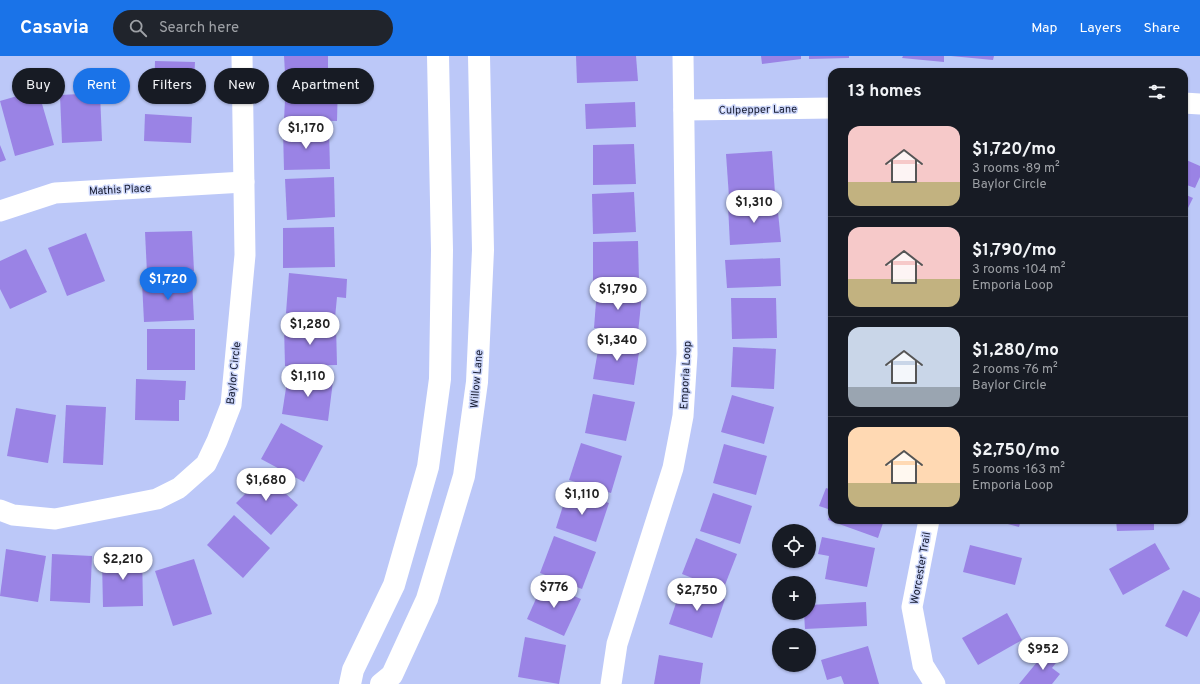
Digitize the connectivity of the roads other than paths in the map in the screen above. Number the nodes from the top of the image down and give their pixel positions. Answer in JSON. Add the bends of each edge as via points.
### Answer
{"nodes":[{"id":1,"x":242,"y":56,"type":"edge"},
{"id":2,"x":438,"y":56,"type":"edge"},
{"id":3,"x":479,"y":56,"type":"edge"},
{"id":4,"x":683,"y":56,"type":"edge"},
{"id":5,"x":1188,"y":103,"type":"edge"},
{"id":6,"x":1200,"y":104,"type":"edge"},
{"id":7,"x":828,"y":108,"type":"edge"},
{"id":8,"x":684,"y":110,"type":"junction"},
{"id":9,"x":244,"y":182,"type":"junction"},
{"id":10,"x":0,"y":211,"type":"edge"},
{"id":11,"x":0,"y":510,"type":"edge"},
{"id":12,"x":928,"y":524,"type":"edge"},
{"id":13,"x":350,"y":684,"type":"edge"},
{"id":14,"x":381,"y":684,"type":"edge"},
{"id":15,"x":611,"y":684,"type":"edge"},
{"id":16,"x":936,"y":684,"type":"edge"}],
"edges":[{"from":1,"to":9,"type":"street","name":"Baylor Circle"},
{"from":2,"to":13,"type":"street","via":[[442,250],[440,379],[428,467],[394,585],[354,670]]},
{"from":3,"to":14,"type":"street","name":"Willow Lane","via":[[483,250],[477,382],[464,476],[427,599],[392,675]]},
{"from":4,"to":8,"type":"street","name":"Emporia Loop"},
{"from":5,"to":6,"type":"street"},
{"from":7,"to":8,"type":"street","name":"Culpepper Lane"},
{"from":8,"to":15,"type":"street","name":"Emporia Loop","via":[[687,354],[683,416],[673,468],[618,644]]},
{"from":9,"to":10,"type":"street","name":"Mathis Place","via":[[55,193]]},
{"from":9,"to":11,"type":"street","name":"Baylor Circle","via":[[245,255],[231,405],[206,464],[179,488],[157,499],[56,519],[13,515]]},
{"from":12,"to":16,"type":"street","name":"Worcester Trail","via":[[912,607],[923,665]]}]}
